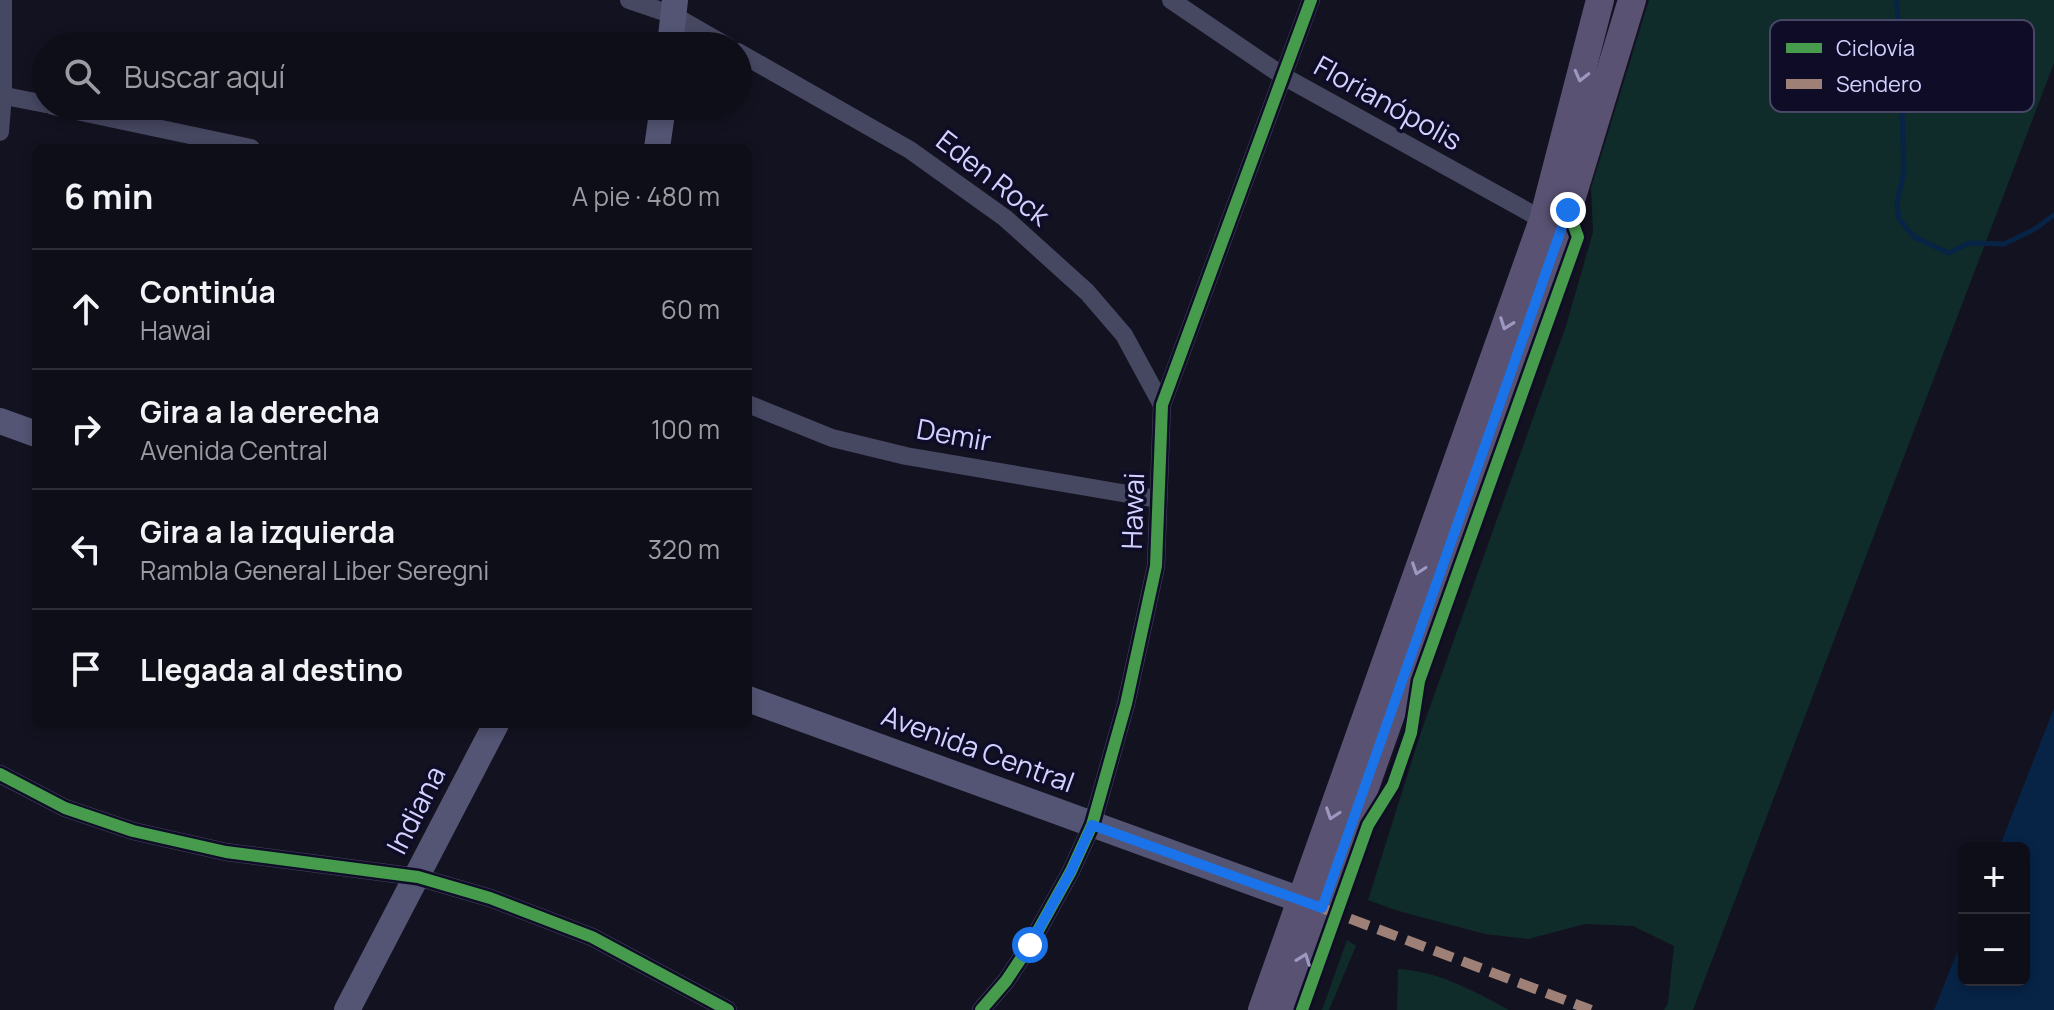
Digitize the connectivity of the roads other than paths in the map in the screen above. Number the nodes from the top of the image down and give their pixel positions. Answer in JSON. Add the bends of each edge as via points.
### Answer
{"nodes":[{"id":1,"x":3,"y":0,"type":"edge"},
{"id":2,"x":629,"y":0,"type":"edge"},
{"id":3,"x":1171,"y":0,"type":"edge"},
{"id":4,"x":1311,"y":0,"type":"edge"},
{"id":5,"x":1600,"y":0,"type":"edge"},
{"id":6,"x":1632,"y":0,"type":"edge"},
{"id":7,"x":674,"y":8,"type":"edge"},
{"id":8,"x":671,"y":32,"type":"edge"},
{"id":9,"x":707,"y":32,"type":"edge"},
{"id":10,"x":752,"y":60,"type":"edge"},
{"id":11,"x":1283,"y":76,"type":"junction"},
{"id":12,"x":2,"y":95,"type":"edge"},
{"id":13,"x":32,"y":101,"type":"edge"},
{"id":14,"x":119,"y":120,"type":"edge"},
{"id":15,"x":661,"y":120,"type":"edge"},
{"id":16,"x":0,"y":132,"type":"edge"},
{"id":17,"x":232,"y":144,"type":"edge"},
{"id":18,"x":658,"y":144,"type":"edge"},
{"id":19,"x":1543,"y":220,"type":"junction"},
{"id":20,"x":1162,"y":405,"type":"junction"},
{"id":21,"x":752,"y":406,"type":"edge"},
{"id":22,"x":0,"y":421,"type":"edge"},
{"id":23,"x":32,"y":433,"type":"edge"},
{"id":24,"x":1157,"y":499,"type":"junction"},
{"id":25,"x":752,"y":700,"type":"edge"},
{"id":26,"x":494,"y":728,"type":"edge"},
{"id":27,"x":0,"y":774,"type":"edge"},
{"id":28,"x":1092,"y":825,"type":"junction"},
{"id":29,"x":418,"y":877,"type":"junction"},
{"id":30,"x":1312,"y":904,"type":"junction"},
{"id":31,"x":347,"y":1010,"type":"edge"},
{"id":32,"x":728,"y":1010,"type":"edge"},
{"id":33,"x":981,"y":1010,"type":"edge"},
{"id":34,"x":1262,"y":1010,"type":"edge"},
{"id":35,"x":1286,"y":1010,"type":"edge"}],
"edges":[{"from":1,"to":12,"type":"street"},
{"from":2,"to":7,"type":"street"},
{"from":3,"to":11,"type":"street","name":"Florianópolis"},
{"from":4,"to":11,"type":"street","name":"Hawai"},
{"from":5,"to":19,"type":"main road","one_way":true},
{"from":6,"to":30,"type":"main road","via":[[1525,337]]},
{"from":7,"to":8,"type":"street"},
{"from":7,"to":9,"type":"street"},
{"from":10,"to":20,"type":"street","name":"Eden Rock","via":[[910,150],[1005,218],[1087,292],[1124,335]]},
{"from":11,"to":19,"type":"street","name":"Florianópolis"},
{"from":11,"to":20,"type":"street","name":"Hawai"},
{"from":12,"to":13,"type":"street"},
{"from":12,"to":16,"type":"street"},
{"from":14,"to":17,"type":"street"},
{"from":15,"to":18,"type":"street"},
{"from":19,"to":30,"type":"main road","one_way":true},
{"from":20,"to":24,"type":"street","name":"Hawai"},
{"from":21,"to":24,"type":"street","name":"Demir","via":[[832,438],[906,456]]},
{"from":22,"to":23,"type":"street"},
{"from":24,"to":28,"type":"street","name":"Hawai","via":[[1156,566]]},
{"from":25,"to":28,"type":"street","name":"Avenida Central"},
{"from":26,"to":29,"type":"street","name":"Indiana"},
{"from":27,"to":29,"type":"street","via":[[65,808],[133,831],[226,852]]},
{"from":28,"to":30,"type":"street","name":"Avenida Central"},
{"from":28,"to":33,"type":"street","name":"Hawai","via":[[1030,945]]},
{"from":29,"to":31,"type":"street","name":"Indiana"},
{"from":29,"to":32,"type":"street","via":[[592,937]]},
{"from":30,"to":34,"type":"main road"},
{"from":35,"to":30,"type":"main road","one_way":true}]}
